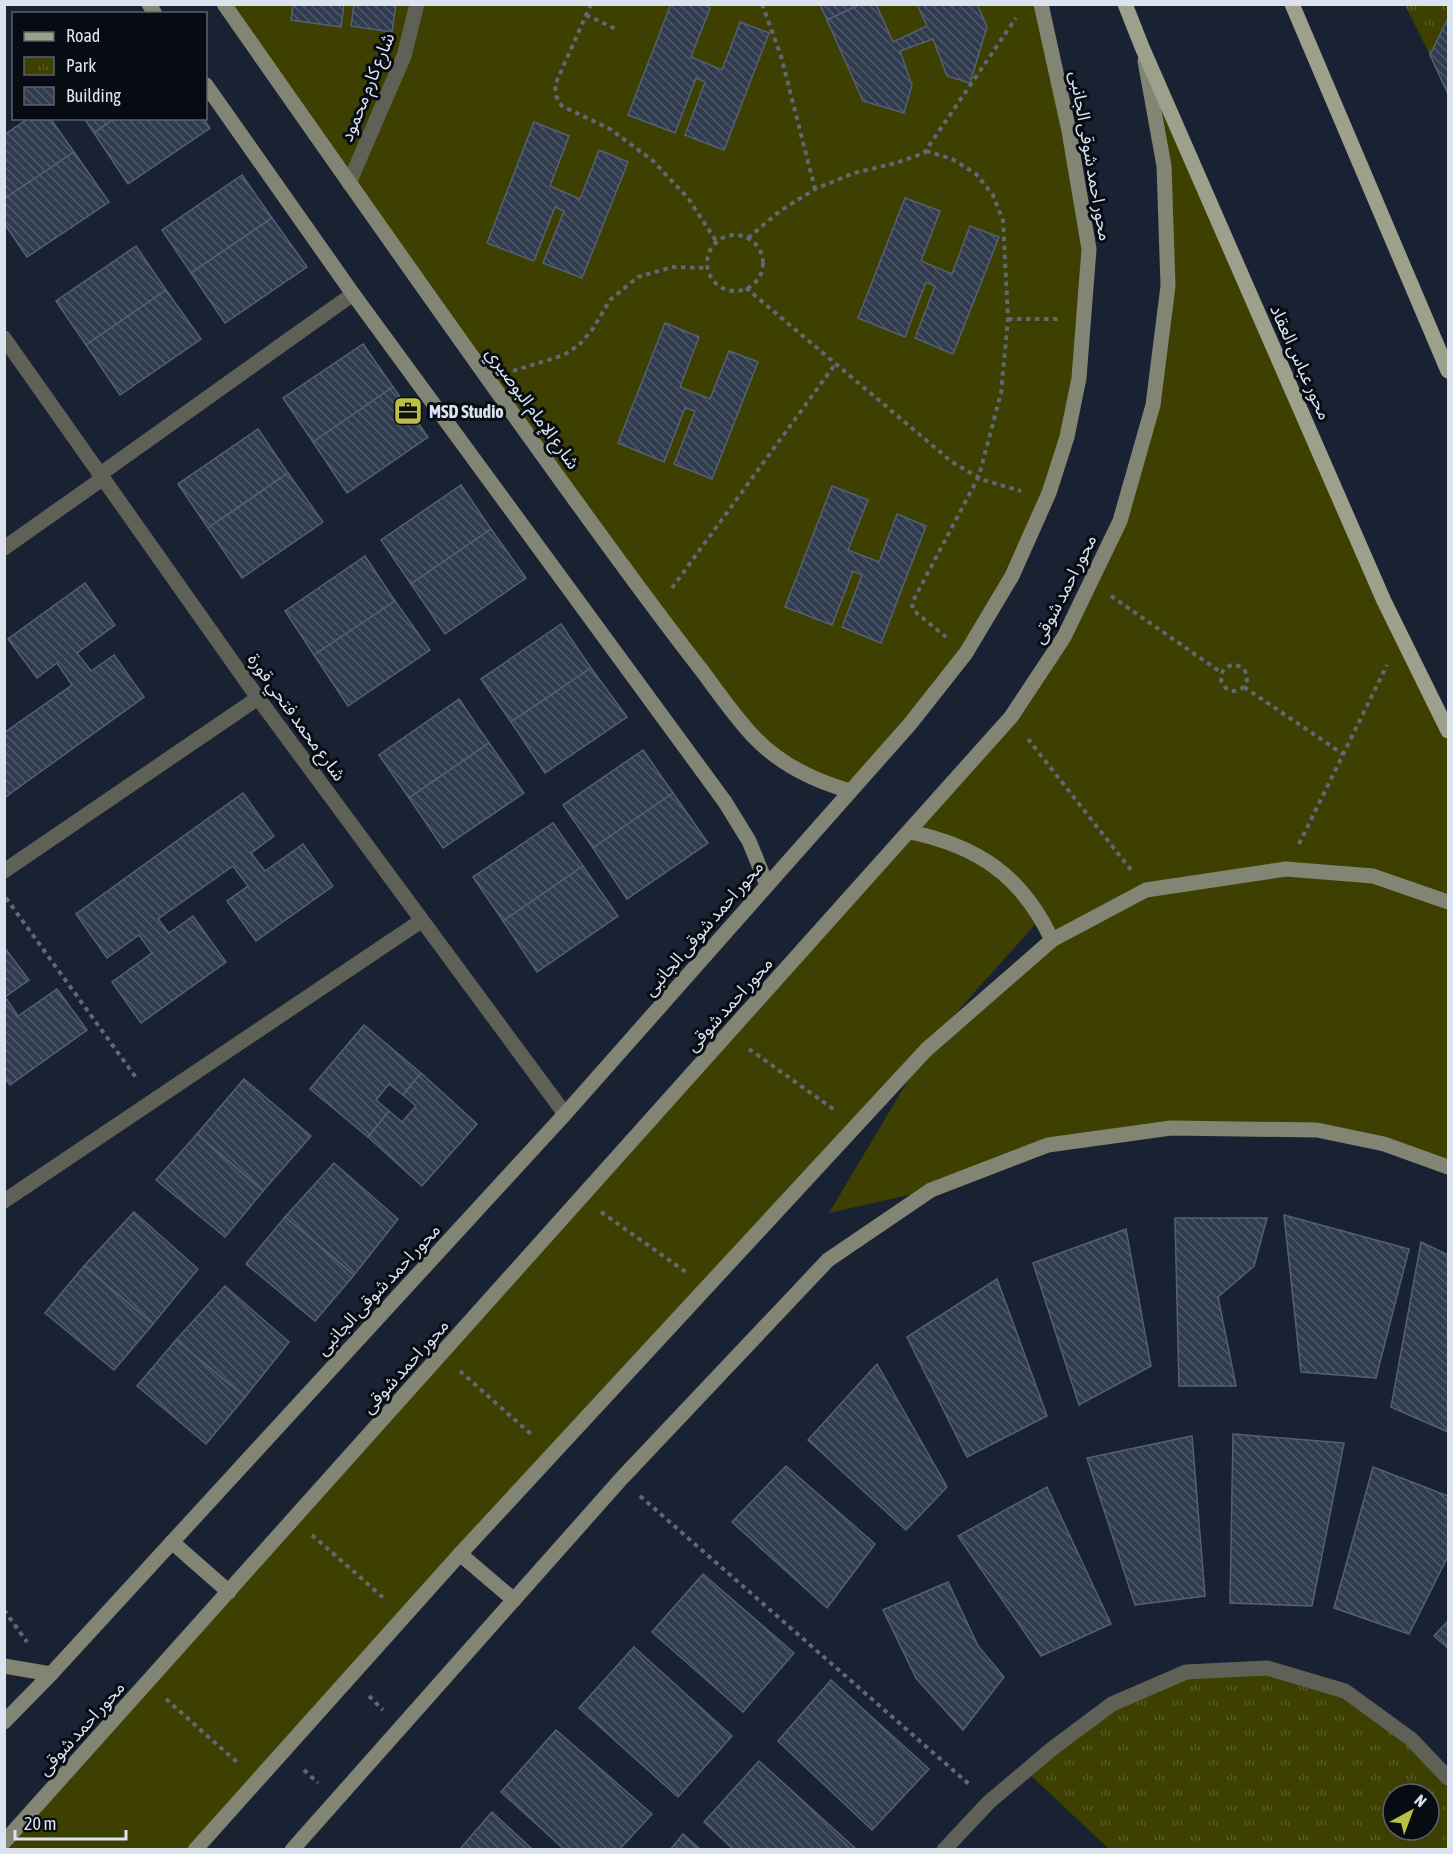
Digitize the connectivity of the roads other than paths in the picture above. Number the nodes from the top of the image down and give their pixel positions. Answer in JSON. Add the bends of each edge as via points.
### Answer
{"nodes":[{"id":1,"x":224,"y":4,"type":"edge"},
{"id":2,"x":417,"y":4,"type":"edge"},
{"id":3,"x":1041,"y":4,"type":"edge"},
{"id":4,"x":1125,"y":4,"type":"edge"},
{"id":5,"x":1292,"y":4,"type":"edge"},
{"id":6,"x":1142,"y":47,"type":"junction"},
{"id":7,"x":207,"y":86,"type":"edge"},
{"id":8,"x":349,"y":183,"type":"junction"},
{"id":9,"x":353,"y":294,"type":"junction"},
{"id":10,"x":4,"y":338,"type":"edge"},
{"id":11,"x":1449,"y":372,"type":"edge"},
{"id":12,"x":101,"y":477,"type":"junction"},
{"id":13,"x":4,"y":548,"type":"edge"},
{"id":14,"x":258,"y":698,"type":"junction"},
{"id":15,"x":1449,"y":731,"type":"edge"},
{"id":16,"x":850,"y":791,"type":"junction"},
{"id":17,"x":910,"y":832,"type":"junction"},
{"id":18,"x":4,"y":872,"type":"edge"},
{"id":19,"x":766,"y":885,"type":"junction"},
{"id":20,"x":1449,"y":902,"type":"edge"},
{"id":21,"x":421,"y":921,"type":"junction"},
{"id":22,"x":1052,"y":940,"type":"junction"},
{"id":23,"x":565,"y":1114,"type":"junction"},
{"id":24,"x":1449,"y":1167,"type":"edge"},
{"id":25,"x":4,"y":1202,"type":"edge"},
{"id":26,"x":172,"y":1542,"type":"junction"},
{"id":27,"x":460,"y":1554,"type":"junction"},
{"id":28,"x":229,"y":1592,"type":"junction"},
{"id":29,"x":514,"y":1600,"type":"junction"},
{"id":30,"x":4,"y":1666,"type":"edge"},
{"id":31,"x":51,"y":1674,"type":"junction"},
{"id":32,"x":4,"y":1722,"type":"edge"},
{"id":33,"x":1449,"y":1778,"type":"edge"},
{"id":34,"x":4,"y":1842,"type":"edge"},
{"id":35,"x":195,"y":1850,"type":"edge"},
{"id":36,"x":292,"y":1850,"type":"edge"},
{"id":37,"x":944,"y":1850,"type":"edge"}],
"edges":[{"from":1,"to":8,"type":"street","name":"شارع الإمام البوصيري"},
{"from":2,"to":8,"type":"street","name":"شارع كارم محمود","via":[[404,56]]},
{"from":3,"to":16,"type":"street","name":"محور احمد شوقى الجانبى","via":[[1069,131],[1089,249],[1085,319],[1069,425],[1049,493],[1012,576],[966,653]]},
{"from":4,"to":6,"type":"main road","name":"محور عباس العقاد"},
{"from":5,"to":11,"type":"main road"},
{"from":6,"to":15,"type":"main road","name":"محور عباس العقاد","via":[[1401,636]]},
{"from":6,"to":17,"type":"street","name":"محور احمد شوقى","via":[[1164,166],[1168,286],[1153,405],[1120,521],[1064,637],[1011,717]]},
{"from":7,"to":9,"type":"street"},
{"from":8,"to":16,"type":"street","name":"شارع الإمام البوصيري","via":[[655,611],[756,739],[799,772]]},
{"from":9,"to":12,"type":"street"},
{"from":9,"to":19,"type":"street","via":[[725,802],[749,841]]},
{"from":10,"to":12,"type":"street","name":"شارع محمد فتحي قورة"},
{"from":12,"to":13,"type":"street"},
{"from":12,"to":14,"type":"street","name":"شارع محمد فتحي قورة"},
{"from":14,"to":18,"type":"street"},
{"from":14,"to":21,"type":"street","name":"شارع محمد فتحي قورة"},
{"from":16,"to":19,"type":"street","name":"محور احمد شوقى الجانبى"},
{"from":17,"to":22,"type":"street","via":[[939,838],[992,864],[1028,898]]},
{"from":17,"to":28,"type":"street","name":"محور احمد شوقى"},
{"from":19,"to":23,"type":"street","name":"محور احمد شوقى الجانبى"},
{"from":20,"to":22,"type":"street","via":[[1373,876],[1286,869],[1146,890]]},
{"from":21,"to":23,"type":"street","name":"شارع محمد فتحي قورة"},
{"from":21,"to":25,"type":"street"},
{"from":22,"to":27,"type":"street","via":[[926,1050]]},
{"from":23,"to":26,"type":"street","name":"محور احمد شوقى الجانبى"},
{"from":24,"to":29,"type":"street","via":[[1384,1144],[1317,1130],[1171,1128],[1048,1145],[931,1190],[828,1260],[621,1479]]},
{"from":26,"to":28,"type":"street"},
{"from":26,"to":31,"type":"street","name":"محور احمد شوقى الجانبى"},
{"from":27,"to":29,"type":"street"},
{"from":27,"to":35,"type":"street"},
{"from":28,"to":34,"type":"street","name":"محور احمد شوقى"},
{"from":29,"to":36,"type":"street"},
{"from":30,"to":31,"type":"street"},
{"from":31,"to":32,"type":"street","name":"محور احمد شوقى الجانبى"},
{"from":33,"to":37,"type":"street","via":[[1411,1739],[1345,1691],[1267,1668],[1186,1672],[1112,1704],[989,1802]]}]}
